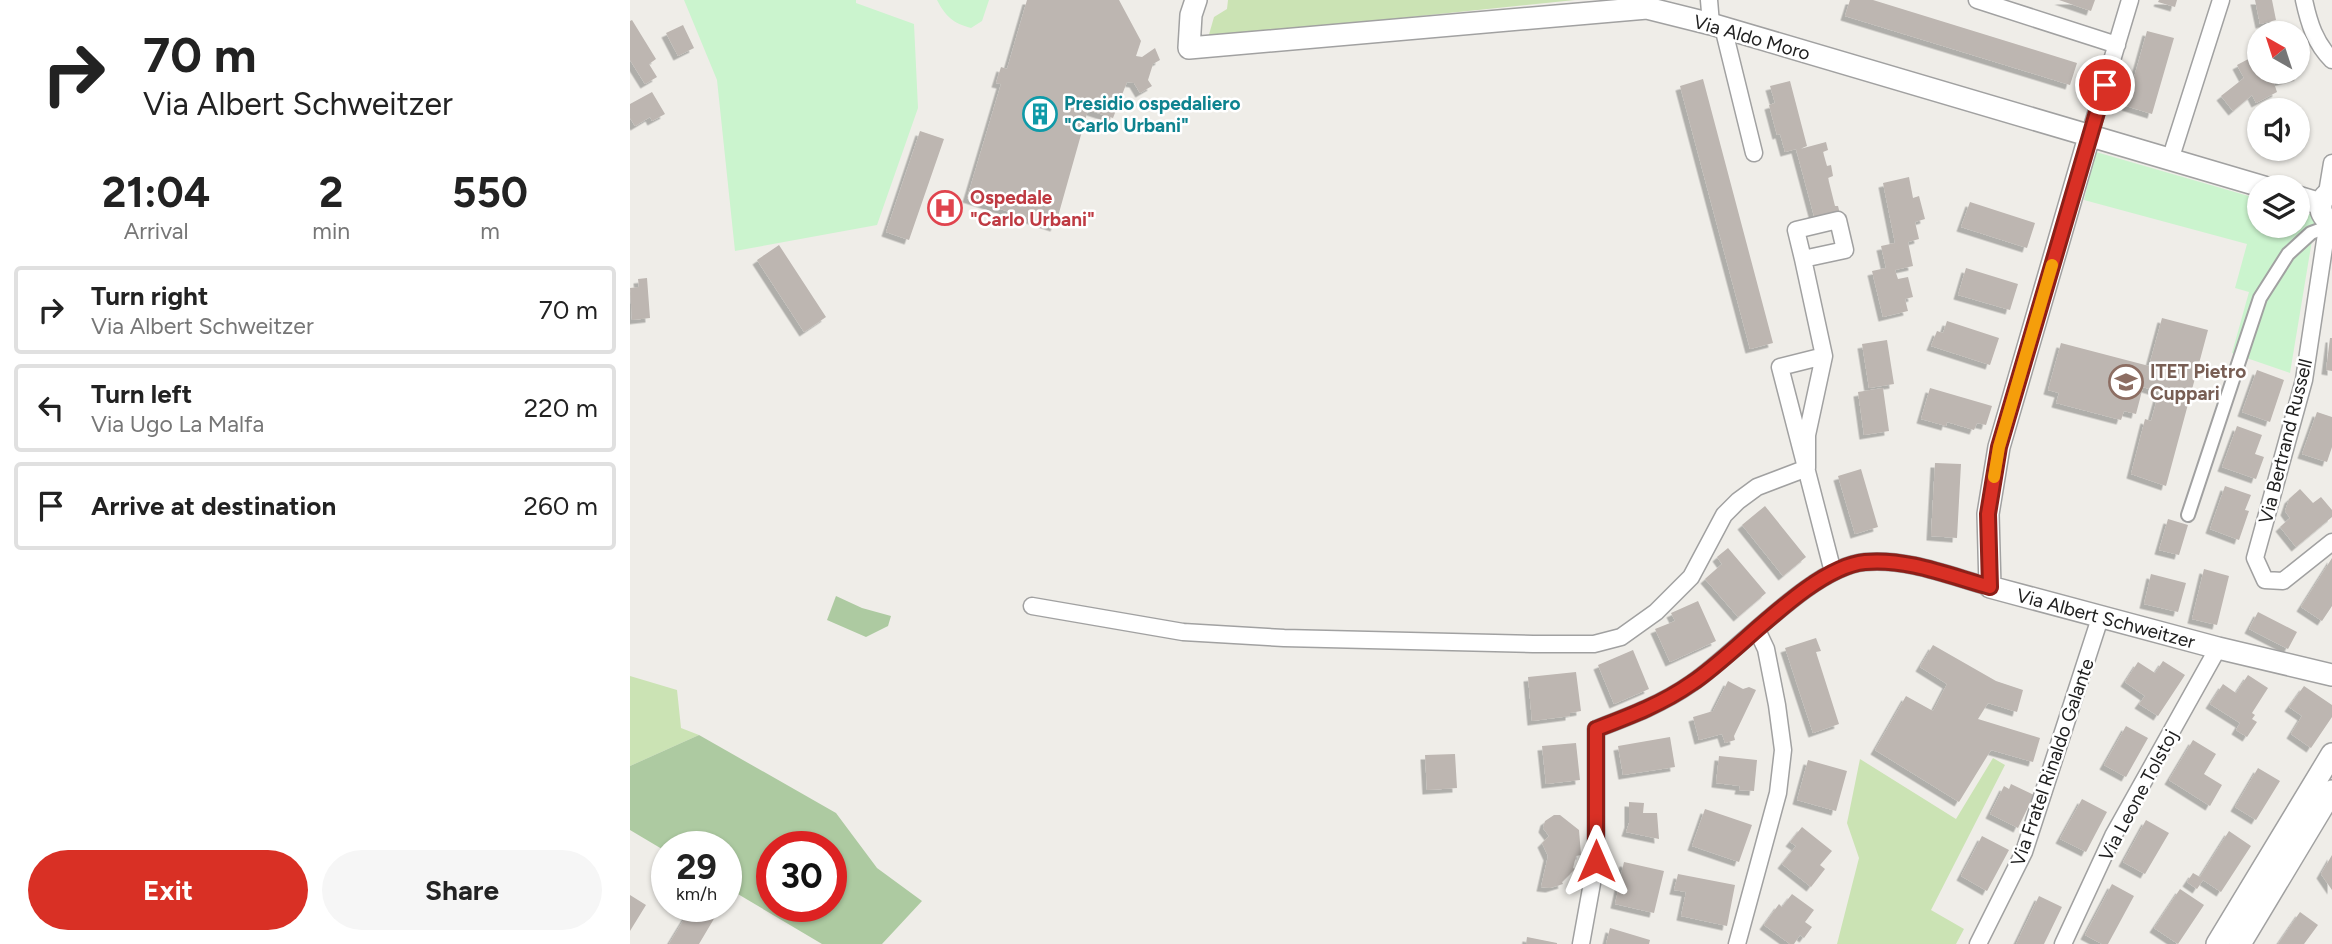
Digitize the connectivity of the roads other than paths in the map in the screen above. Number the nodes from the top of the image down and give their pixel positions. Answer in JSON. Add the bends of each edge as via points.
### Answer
{"nodes":[{"id":1,"x":1196,"y":0,"type":"edge"},
{"id":2,"x":1709,"y":0,"type":"edge"},
{"id":3,"x":1977,"y":0,"type":"edge"},
{"id":4,"x":2130,"y":0,"type":"edge"},
{"id":5,"x":2221,"y":0,"type":"edge"},
{"id":6,"x":2304,"y":0,"type":"edge"},
{"id":7,"x":1717,"y":25,"type":"junction"},
{"id":8,"x":2117,"y":45,"type":"junction"},
{"id":9,"x":2332,"y":60,"type":"edge"},
{"id":10,"x":2089,"y":137,"type":"junction"},
{"id":11,"x":1754,"y":153,"type":"dead end"},
{"id":12,"x":2170,"y":160,"type":"junction"},
{"id":13,"x":2332,"y":163,"type":"edge"},
{"id":14,"x":2247,"y":182,"type":"edge"},
{"id":15,"x":2310,"y":202,"type":"edge"},
{"id":16,"x":2328,"y":210,"type":"edge"},
{"id":17,"x":1803,"y":259,"type":"dead end"},
{"id":18,"x":1824,"y":356,"type":"junction"},
{"id":19,"x":1807,"y":468,"type":"junction"},
{"id":20,"x":2188,"y":515,"type":"dead end"},
{"id":21,"x":2332,"y":542,"type":"edge"},
{"id":22,"x":1833,"y":572,"type":"junction"},
{"id":23,"x":1990,"y":587,"type":"junction"},
{"id":24,"x":1032,"y":606,"type":"dead end"},
{"id":25,"x":2101,"y":615,"type":"junction"},
{"id":26,"x":1757,"y":630,"type":"junction"},
{"id":27,"x":2218,"y":648,"type":"junction"},
{"id":28,"x":2332,"y":675,"type":"edge"},
{"id":29,"x":2332,"y":754,"type":"edge"},
{"id":30,"x":2332,"y":791,"type":"edge"},
{"id":31,"x":1581,"y":944,"type":"edge"},
{"id":32,"x":1738,"y":944,"type":"edge"},
{"id":33,"x":1978,"y":944,"type":"edge"},
{"id":34,"x":2063,"y":944,"type":"edge"},
{"id":35,"x":2217,"y":944,"type":"edge"},
{"id":36,"x":2240,"y":944,"type":"edge"}],
"edges":[{"from":1,"to":7,"type":"street","name":"Via Aldo Moro","via":[[1189,48],[1647,8]]},
{"from":2,"to":7,"type":"street"},
{"from":3,"to":8,"type":"street"},
{"from":4,"to":8,"type":"street"},
{"from":5,"to":12,"type":"street"},
{"from":6,"to":9,"type":"street","via":[[2310,27]]},
{"from":7,"to":10,"type":"street","name":"Via Aldo Moro"},
{"from":7,"to":11,"type":"street"},
{"from":8,"to":10,"type":"street"},
{"from":10,"to":12,"type":"street","name":"Via Aldo Moro"},
{"from":10,"to":23,"type":"street","via":[[1999,447],[1988,514]]},
{"from":12,"to":14,"type":"street","name":"Via Aldo Moro"},
{"from":13,"to":16,"type":"street"},
{"from":15,"to":16,"type":"street"},
{"from":16,"to":20,"type":"street","via":[[2287,254],[2260,298]]},
{"from":16,"to":21,"type":"street","name":"Via Bertrand Russell","via":[[2304,380],[2255,558],[2265,580],[2283,581]]},
{"from":17,"to":18,"type":"street"},
{"from":18,"to":19,"type":"street","via":[[1807,435]]},
{"from":18,"to":19,"type":"street","via":[[1780,367]]},
{"from":19,"to":22,"type":"street"},
{"from":19,"to":24,"type":"street","via":[[1756,487],[1738,500],[1724,515],[1691,578],[1621,637],[1594,644],[1183,632]]},
{"from":22,"to":23,"type":"street","name":"Via Albert Schweitzer","via":[[1863,562],[1899,562]]},
{"from":22,"to":26,"type":"street","name":"Via Albert Schweitzer"},
{"from":23,"to":25,"type":"street","name":"Via Albert Schweitzer"},
{"from":25,"to":27,"type":"street","name":"Via Albert Schweitzer"},
{"from":25,"to":33,"type":"street","name":"Via Fratel Rinaldo Galante","via":[[2025,852]]},
{"from":26,"to":31,"type":"street","name":"Via Albert Schweitzer","via":[[1693,683],[1650,708],[1596,729],[1596,861]]},
{"from":26,"to":32,"type":"street","via":[[1766,649],[1783,750],[1777,793]]},
{"from":27,"to":28,"type":"street","name":"Via Albert Schweitzer"},
{"from":27,"to":34,"type":"street","name":"Via Leone Tolstoj","via":[[2113,836]]},
{"from":29,"to":35,"type":"street"},
{"from":30,"to":36,"type":"street"}]}
